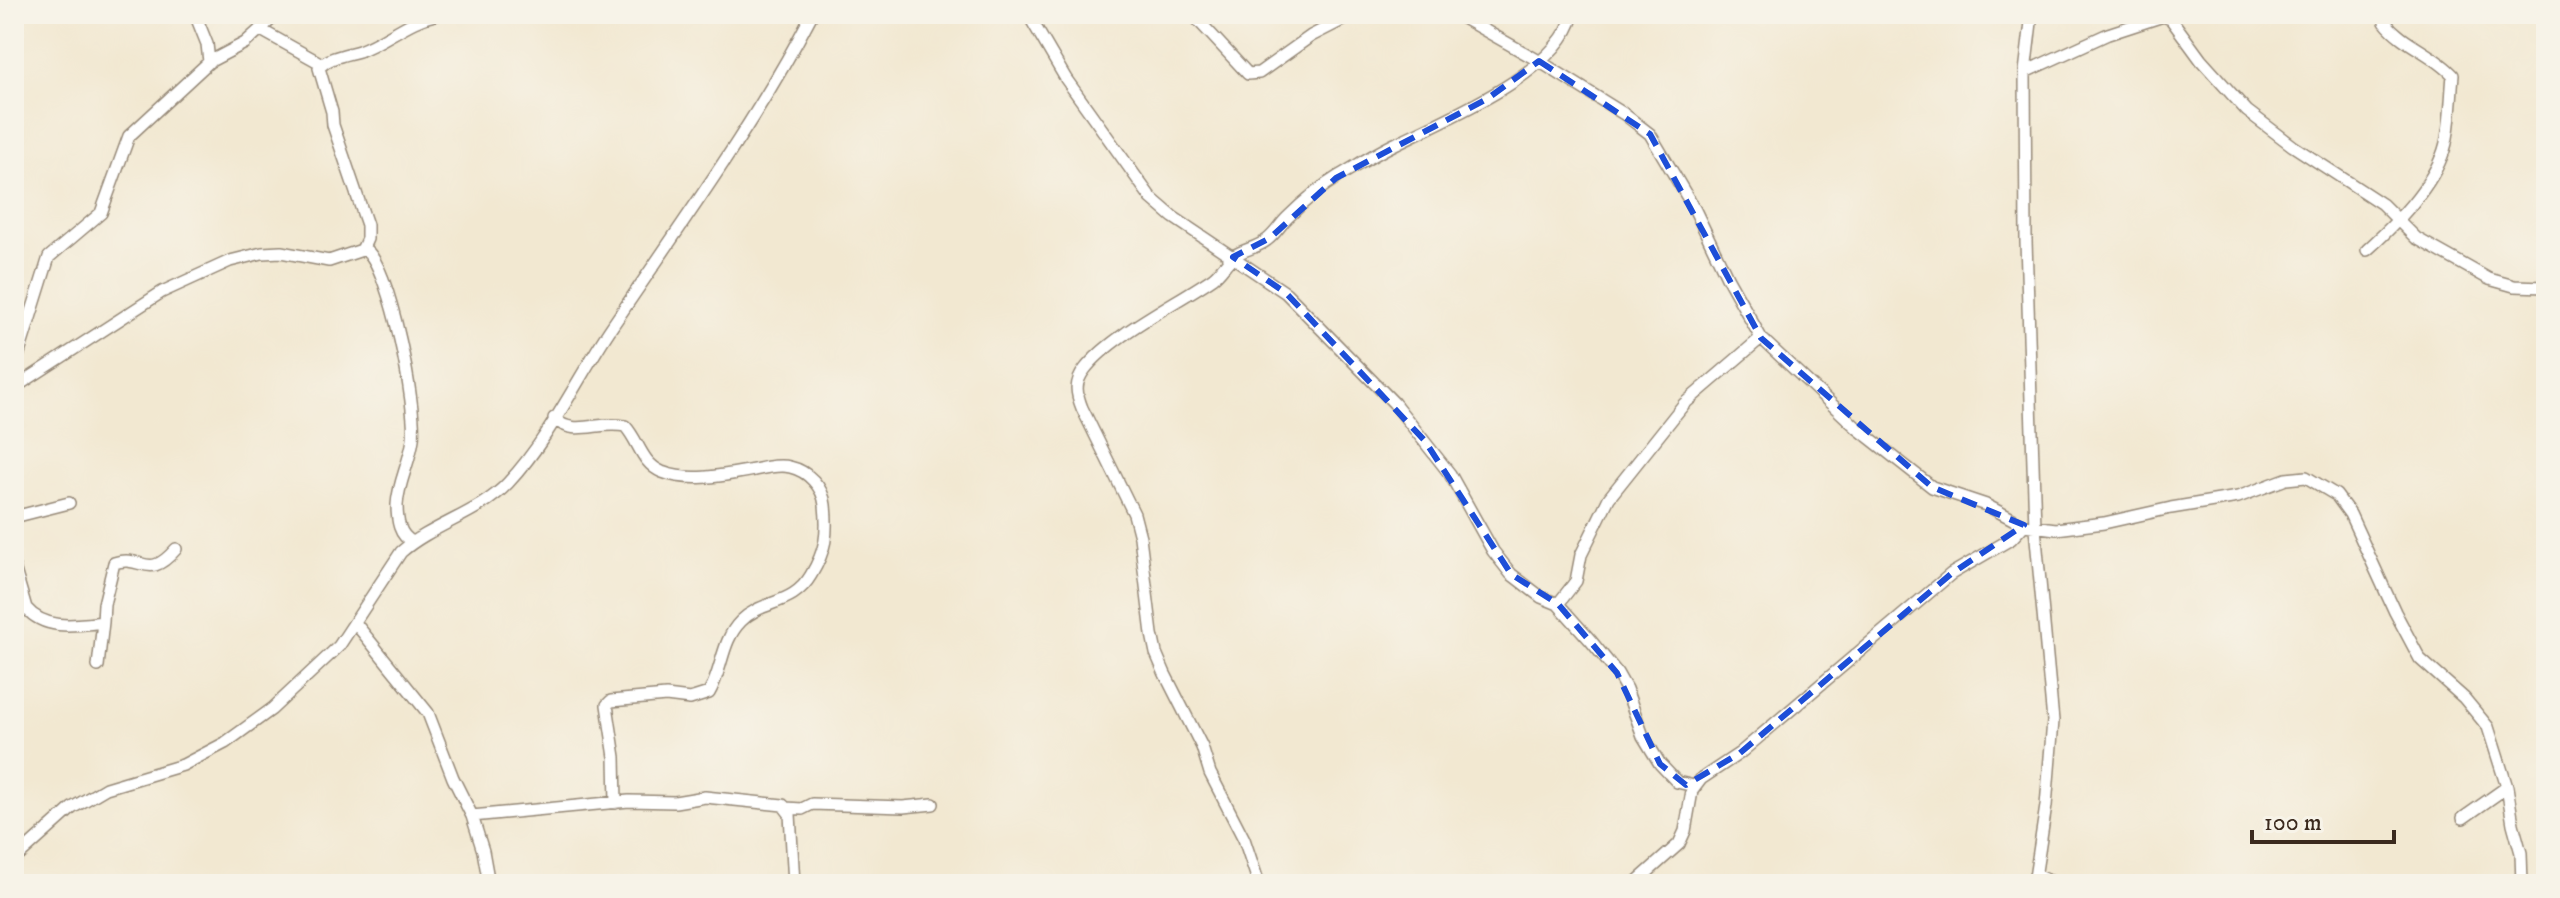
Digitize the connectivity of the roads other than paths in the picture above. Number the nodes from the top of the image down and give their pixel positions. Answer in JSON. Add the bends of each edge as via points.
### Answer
{"nodes":[{"id":1,"x":195,"y":14,"type":"edge"},
{"id":2,"x":277,"y":14,"type":"edge"},
{"id":3,"x":439,"y":14,"type":"edge"},
{"id":4,"x":812,"y":14,"type":"edge"},
{"id":5,"x":1028,"y":14,"type":"edge"},
{"id":6,"x":1354,"y":14,"type":"edge"},
{"id":7,"x":1456,"y":14,"type":"edge"},
{"id":8,"x":1573,"y":14,"type":"edge"},
{"id":9,"x":2032,"y":14,"type":"edge"},
{"id":10,"x":2387,"y":14,"type":"edge"},
{"id":11,"x":1196,"y":18,"type":"dead end"},
{"id":12,"x":261,"y":30,"type":"junction"},
{"id":13,"x":1539,"y":61,"type":"junction"},
{"id":14,"x":209,"y":62,"type":"junction"},
{"id":15,"x":322,"y":64,"type":"junction"},
{"id":16,"x":2025,"y":72,"type":"junction"},
{"id":17,"x":2398,"y":222,"type":"junction"},
{"id":18,"x":362,"y":250,"type":"junction"},
{"id":19,"x":2367,"y":250,"type":"dead end"},
{"id":20,"x":1233,"y":257,"type":"junction"},
{"id":21,"x":2546,"y":287,"type":"edge"},
{"id":22,"x":1761,"y":338,"type":"junction"},
{"id":23,"x":14,"y":369,"type":"edge"},
{"id":24,"x":14,"y":388,"type":"edge"},
{"id":25,"x":554,"y":418,"type":"junction"},
{"id":26,"x":69,"y":503,"type":"dead end"},
{"id":27,"x":14,"y":517,"type":"edge"},
{"id":28,"x":2030,"y":526,"type":"junction"},
{"id":29,"x":413,"y":542,"type":"junction"},
{"id":30,"x":176,"y":549,"type":"dead end"},
{"id":31,"x":14,"y":567,"type":"edge"},
{"id":32,"x":1558,"y":604,"type":"junction"},
{"id":33,"x":20,"y":610,"type":"edge"},
{"id":34,"x":103,"y":622,"type":"junction"},
{"id":35,"x":356,"y":624,"type":"junction"},
{"id":36,"x":98,"y":666,"type":"dead end"},
{"id":37,"x":1694,"y":786,"type":"junction"},
{"id":38,"x":2507,"y":787,"type":"junction"},
{"id":39,"x":616,"y":803,"type":"junction"},
{"id":40,"x":933,"y":804,"type":"dead end"},
{"id":41,"x":786,"y":808,"type":"junction"},
{"id":42,"x":472,"y":816,"type":"junction"},
{"id":43,"x":2463,"y":818,"type":"dead end"},
{"id":44,"x":14,"y":860,"type":"edge"},
{"id":45,"x":2034,"y":880,"type":"edge"},
{"id":46,"x":489,"y":884,"type":"edge"},
{"id":47,"x":794,"y":884,"type":"edge"},
{"id":48,"x":1259,"y":884,"type":"edge"},
{"id":49,"x":1634,"y":884,"type":"edge"},
{"id":50,"x":2057,"y":884,"type":"edge"},
{"id":51,"x":2522,"y":884,"type":"edge"}],
"edges":[{"from":1,"to":14,"type":"street"},
{"from":2,"to":12,"type":"street"},
{"from":3,"to":15,"type":"street"},
{"from":4,"to":25,"type":"street","via":[[777,81]]},
{"from":5,"to":20,"type":"street","via":[[1066,79],[1151,198]]},
{"from":6,"to":11,"type":"street","via":[[1259,73],[1248,74]]},
{"from":7,"to":13,"type":"street"},
{"from":8,"to":13,"type":"street","via":[[1567,33]]},
{"from":9,"to":16,"type":"street"},
{"from":10,"to":17,"type":"street","via":[[2385,22],[2395,35],[2453,75],[2447,141],[2432,176]]},
{"from":12,"to":14,"type":"street"},
{"from":12,"to":15,"type":"street"},
{"from":13,"to":20,"type":"street","via":[[1487,99],[1336,178],[1270,238]]},
{"from":13,"to":22,"type":"street","via":[[1650,134]]},
{"from":14,"to":23,"type":"street","via":[[129,136],[101,213],[49,257]]},
{"from":15,"to":18,"type":"street","via":[[319,73],[333,125],[367,225]]},
{"from":16,"to":17,"type":"street","via":[[2108,34],[2163,16],[2171,19],[2247,111],[2382,204]]},
{"from":16,"to":28,"type":"street"},
{"from":17,"to":19,"type":"street"},
{"from":17,"to":21,"type":"street","via":[[2439,253],[2489,279]]},
{"from":18,"to":24,"type":"street","via":[[329,261],[281,252],[230,261],[162,292]]},
{"from":18,"to":29,"type":"street","via":[[375,260],[409,375],[413,439],[397,505],[403,535]]},
{"from":20,"to":32,"type":"street","via":[[1286,293],[1394,403],[1450,474],[1511,574]]},
{"from":20,"to":48,"type":"street","via":[[1217,275],[1100,354],[1085,368],[1076,394],[1134,514],[1156,653],[1244,839]]},
{"from":22,"to":28,"type":"street","via":[[1857,428],[1932,487]]},
{"from":22,"to":32,"type":"street","via":[[1684,404],[1609,498],[1581,555],[1576,581]]},
{"from":25,"to":29,"type":"street","via":[[506,486]]},
{"from":25,"to":39,"type":"street","via":[[570,428],[625,426],[648,462],[662,472],[707,477],[789,467],[808,475],[823,493],[826,543],[811,575],[798,593],[743,619],[723,648],[709,693],[607,705]]},
{"from":26,"to":27,"type":"street"},
{"from":28,"to":37,"type":"street","via":[[1951,574]]},
{"from":28,"to":38,"type":"street","via":[[2080,527],[2238,497],[2286,479],[2306,477],[2320,484],[2350,514],[2420,659],[2484,720]]},
{"from":28,"to":45,"type":"street","via":[[2053,721]]},
{"from":29,"to":35,"type":"street","via":[[401,552]]},
{"from":30,"to":34,"type":"street","via":[[157,567],[114,563]]},
{"from":31,"to":33,"type":"street"},
{"from":32,"to":37,"type":"street","via":[[1617,673],[1660,764],[1677,782]]},
{"from":33,"to":34,"type":"street","via":[[50,624]]},
{"from":34,"to":36,"type":"street"},
{"from":35,"to":42,"type":"street","via":[[428,713]]},
{"from":35,"to":44,"type":"street","via":[[304,681],[225,743],[183,765],[106,788],[72,808]]},
{"from":37,"to":49,"type":"street","via":[[1679,844]]},
{"from":38,"to":43,"type":"street"},
{"from":38,"to":51,"type":"street"},
{"from":39,"to":41,"type":"street","via":[[717,797]]},
{"from":39,"to":42,"type":"street"},
{"from":40,"to":41,"type":"street"},
{"from":41,"to":47,"type":"street"},
{"from":42,"to":46,"type":"street"},
{"from":45,"to":50,"type":"street"}]}
